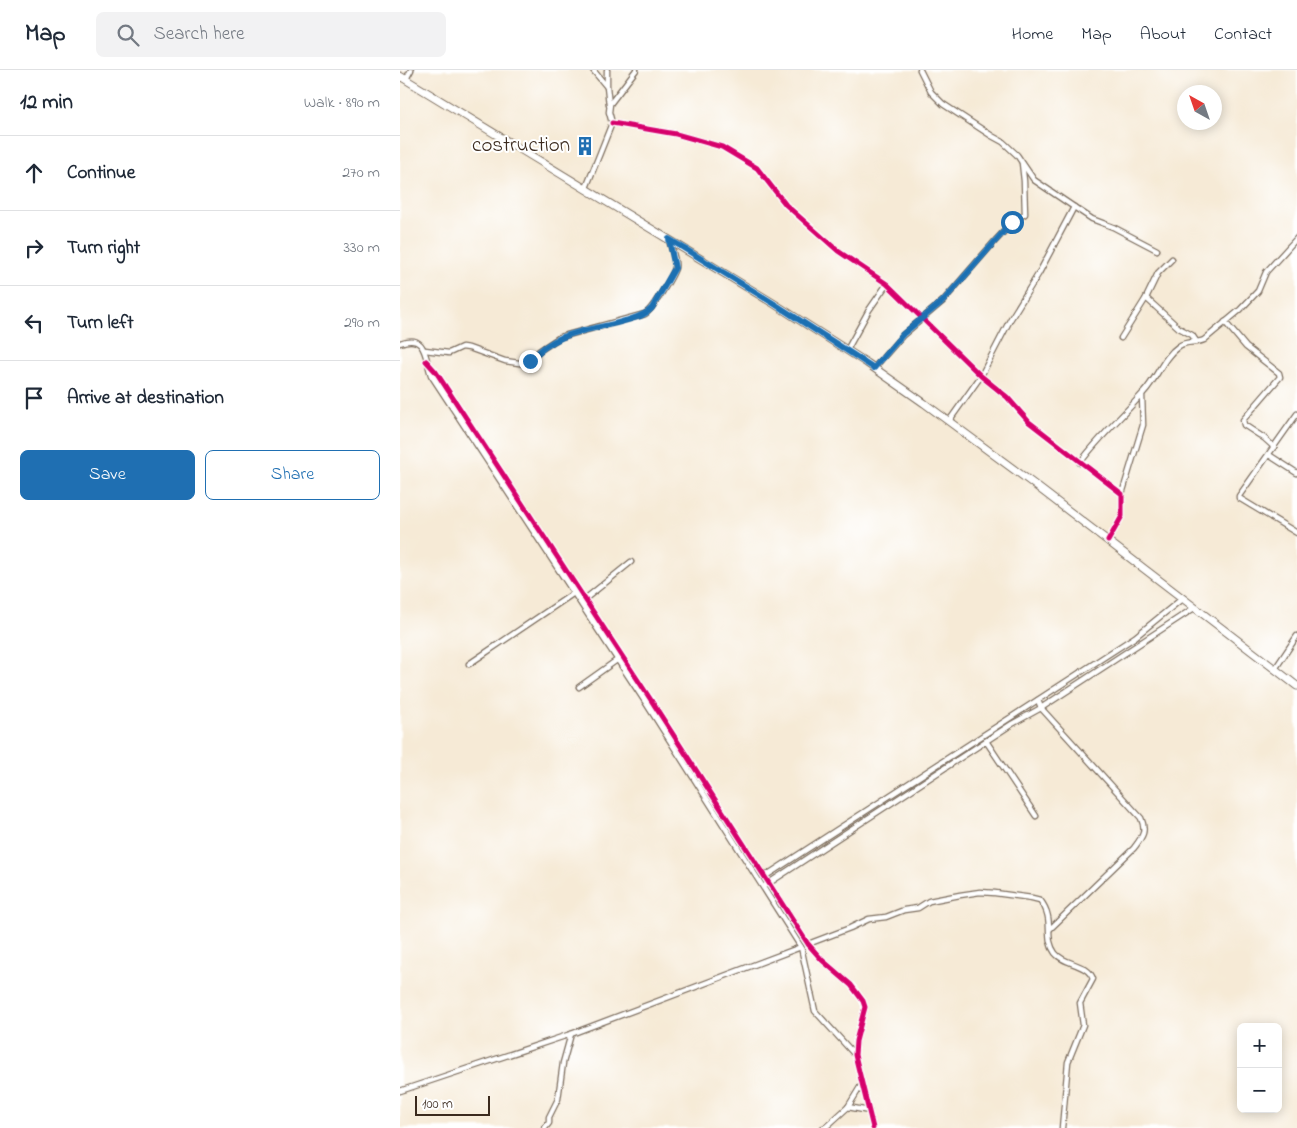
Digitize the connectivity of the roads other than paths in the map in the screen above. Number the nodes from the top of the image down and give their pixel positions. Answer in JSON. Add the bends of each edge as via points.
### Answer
{"nodes":[{"id":1,"x":411,"y":70,"type":"edge"},
{"id":2,"x":593,"y":70,"type":"edge"},
{"id":3,"x":607,"y":70,"type":"edge"},
{"id":4,"x":636,"y":70,"type":"edge"},
{"id":5,"x":920,"y":70,"type":"edge"},
{"id":6,"x":403,"y":77,"type":"edge"},
{"id":7,"x":607,"y":87,"type":"junction"},
{"id":8,"x":610,"y":108,"type":"junction"},
{"id":9,"x":612,"y":123,"type":"junction"},
{"id":10,"x":1022,"y":162,"type":"junction"},
{"id":11,"x":586,"y":188,"type":"junction"},
{"id":12,"x":1074,"y":207,"type":"junction"},
{"id":13,"x":1297,"y":238,"type":"edge"},
{"id":14,"x":669,"y":239,"type":"junction"},
{"id":15,"x":1157,"y":250,"type":"dead end"},
{"id":16,"x":1172,"y":259,"type":"dead end"},
{"id":17,"x":887,"y":284,"type":"junction"},
{"id":18,"x":1146,"y":298,"type":"junction"},
{"id":19,"x":922,"y":318,"type":"junction"},
{"id":20,"x":1225,"y":322,"type":"junction"},
{"id":21,"x":1121,"y":338,"type":"dead end"},
{"id":22,"x":1196,"y":341,"type":"junction"},
{"id":23,"x":400,"y":343,"type":"edge"},
{"id":24,"x":425,"y":350,"type":"junction"},
{"id":25,"x":847,"y":350,"type":"junction"},
{"id":26,"x":426,"y":361,"type":"junction"},
{"id":27,"x":874,"y":368,"type":"junction"},
{"id":28,"x":981,"y":376,"type":"junction"},
{"id":29,"x":1142,"y":395,"type":"junction"},
{"id":30,"x":1297,"y":414,"type":"edge"},
{"id":31,"x":948,"y":421,"type":"junction"},
{"id":32,"x":1274,"y":447,"type":"junction"},
{"id":33,"x":1269,"y":455,"type":"junction"},
{"id":34,"x":1080,"y":463,"type":"junction"},
{"id":35,"x":1297,"y":473,"type":"edge"},
{"id":36,"x":1122,"y":494,"type":"junction"},
{"id":37,"x":1297,"y":533,"type":"edge"},
{"id":38,"x":1108,"y":541,"type":"junction"},
{"id":39,"x":631,"y":562,"type":"dead end"},
{"id":40,"x":574,"y":593,"type":"junction"},
{"id":41,"x":1182,"y":598,"type":"junction"},
{"id":42,"x":585,"y":599,"type":"junction"},
{"id":43,"x":1194,"y":608,"type":"junction"},
{"id":44,"x":1297,"y":636,"type":"edge"},
{"id":45,"x":617,"y":660,"type":"junction"},
{"id":46,"x":469,"y":664,"type":"dead end"},
{"id":47,"x":1275,"y":669,"type":"junction"},
{"id":48,"x":1297,"y":686,"type":"edge"},
{"id":49,"x":579,"y":687,"type":"dead end"},
{"id":50,"x":1038,"y":700,"type":"junction"},
{"id":51,"x":1041,"y":708,"type":"junction"},
{"id":52,"x":986,"y":741,"type":"junction"},
{"id":53,"x":1036,"y":816,"type":"dead end"},
{"id":54,"x":764,"y":877,"type":"junction"},
{"id":55,"x":758,"y":880,"type":"junction"},
{"id":56,"x":768,"y":883,"type":"junction"},
{"id":57,"x":763,"y":887,"type":"junction"},
{"id":58,"x":1050,"y":929,"type":"junction"},
{"id":59,"x":808,"y":944,"type":"junction"},
{"id":60,"x":801,"y":946,"type":"junction"},
{"id":61,"x":571,"y":1034,"type":"junction"},
{"id":62,"x":855,"y":1055,"type":"junction"},
{"id":63,"x":862,"y":1084,"type":"junction"},
{"id":64,"x":400,"y":1091,"type":"edge"},
{"id":65,"x":848,"y":1106,"type":"junction"},
{"id":66,"x":869,"y":1111,"type":"junction"},
{"id":67,"x":544,"y":1128,"type":"edge"},
{"id":68,"x":825,"y":1128,"type":"edge"},
{"id":69,"x":873,"y":1128,"type":"edge"},
{"id":70,"x":1062,"y":1128,"type":"edge"}],
"edges":[{"from":1,"to":6,"type":"street"},
{"from":2,"to":7,"type":"street"},
{"from":3,"to":7,"type":"street"},
{"from":4,"to":8,"type":"street","via":[[611,102]]},
{"from":5,"to":10,"type":"street","via":[[931,92],[943,104],[1003,142]]},
{"from":6,"to":11,"type":"main road"},
{"from":7,"to":8,"type":"street"},
{"from":8,"to":9,"type":"street"},
{"from":9,"to":11,"type":"street"},
{"from":9,"to":17,"type":"street","via":[[676,134],[735,154],[757,168],[786,205],[838,252]]},
{"from":10,"to":12,"type":"street","via":[[1034,180]]},
{"from":10,"to":19,"type":"street","via":[[1025,214],[1014,220],[943,301]]},
{"from":11,"to":14,"type":"main road"},
{"from":12,"to":15,"type":"street"},
{"from":12,"to":28,"type":"street"},
{"from":13,"to":20,"type":"street","via":[[1266,272],[1258,291]]},
{"from":14,"to":24,"type":"street","via":[[674,271],[645,314],[560,337],[538,351],[526,364],[462,347],[448,353]]},
{"from":14,"to":25,"type":"main road"},
{"from":16,"to":18,"type":"street","via":[[1158,273]]},
{"from":17,"to":19,"type":"street"},
{"from":17,"to":25,"type":"street"},
{"from":18,"to":21,"type":"street"},
{"from":18,"to":22,"type":"street"},
{"from":19,"to":27,"type":"street","via":[[903,334]]},
{"from":19,"to":28,"type":"street"},
{"from":20,"to":22,"type":"street","via":[[1204,340]]},
{"from":20,"to":32,"type":"street","via":[[1246,347],[1279,373],[1280,377],[1244,420],[1244,425]]},
{"from":22,"to":29,"type":"street","via":[[1186,342],[1173,351]]},
{"from":23,"to":24,"type":"street","via":[[415,341]]},
{"from":24,"to":26,"type":"street"},
{"from":25,"to":27,"type":"main road"},
{"from":26,"to":40,"type":"street","via":[[431,375]]},
{"from":26,"to":42,"type":"street"},
{"from":27,"to":31,"type":"main road"},
{"from":28,"to":31,"type":"street"},
{"from":28,"to":34,"type":"street","via":[[1007,397],[1029,422]]},
{"from":29,"to":34,"type":"street","via":[[1093,445]]},
{"from":29,"to":36,"type":"street","via":[[1143,425]]},
{"from":30,"to":32,"type":"street"},
{"from":31,"to":38,"type":"main road"},
{"from":32,"to":33,"type":"street"},
{"from":33,"to":35,"type":"street"},
{"from":33,"to":37,"type":"street","via":[[1239,498]]},
{"from":34,"to":36,"type":"street"},
{"from":36,"to":38,"type":"street","via":[[1122,516]]},
{"from":38,"to":41,"type":"main road"},
{"from":39,"to":42,"type":"street"},
{"from":40,"to":45,"type":"street"},
{"from":40,"to":46,"type":"street"},
{"from":41,"to":43,"type":"main road"},
{"from":41,"to":50,"type":"street","via":[[1135,637]]},
{"from":42,"to":54,"type":"street"},
{"from":43,"to":47,"type":"main road"},
{"from":43,"to":51,"type":"street"},
{"from":44,"to":47,"type":"street"},
{"from":45,"to":49,"type":"street"},
{"from":45,"to":55,"type":"street"},
{"from":47,"to":48,"type":"main road"},
{"from":50,"to":51,"type":"street"},
{"from":50,"to":54,"type":"street"},
{"from":51,"to":52,"type":"street"},
{"from":51,"to":58,"type":"street","via":[[1141,818],[1144,826],[1142,837],[1134,848]]},
{"from":52,"to":53,"type":"street"},
{"from":52,"to":56,"type":"street"},
{"from":54,"to":55,"type":"street"},
{"from":54,"to":56,"type":"street"},
{"from":55,"to":57,"type":"street"},
{"from":56,"to":57,"type":"street"},
{"from":56,"to":59,"type":"street"},
{"from":57,"to":60,"type":"street"},
{"from":58,"to":59,"type":"street","via":[[1048,913],[1038,899],[980,892],[929,901],[915,909],[869,919]]},
{"from":58,"to":70,"type":"street","via":[[1049,941],[1055,953],[1084,968],[1093,979],[1080,1003],[1083,1026],[1068,1062]]},
{"from":59,"to":62,"type":"street","via":[[863,1001],[865,1007]]},
{"from":60,"to":61,"type":"street"},
{"from":60,"to":62,"type":"street","via":[[815,1011]]},
{"from":61,"to":64,"type":"street"},
{"from":61,"to":67,"type":"street","via":[[558,1099]]},
{"from":62,"to":63,"type":"street"},
{"from":63,"to":65,"type":"street"},
{"from":63,"to":66,"type":"street"},
{"from":65,"to":66,"type":"street"},
{"from":65,"to":68,"type":"street"},
{"from":66,"to":69,"type":"street"}]}
